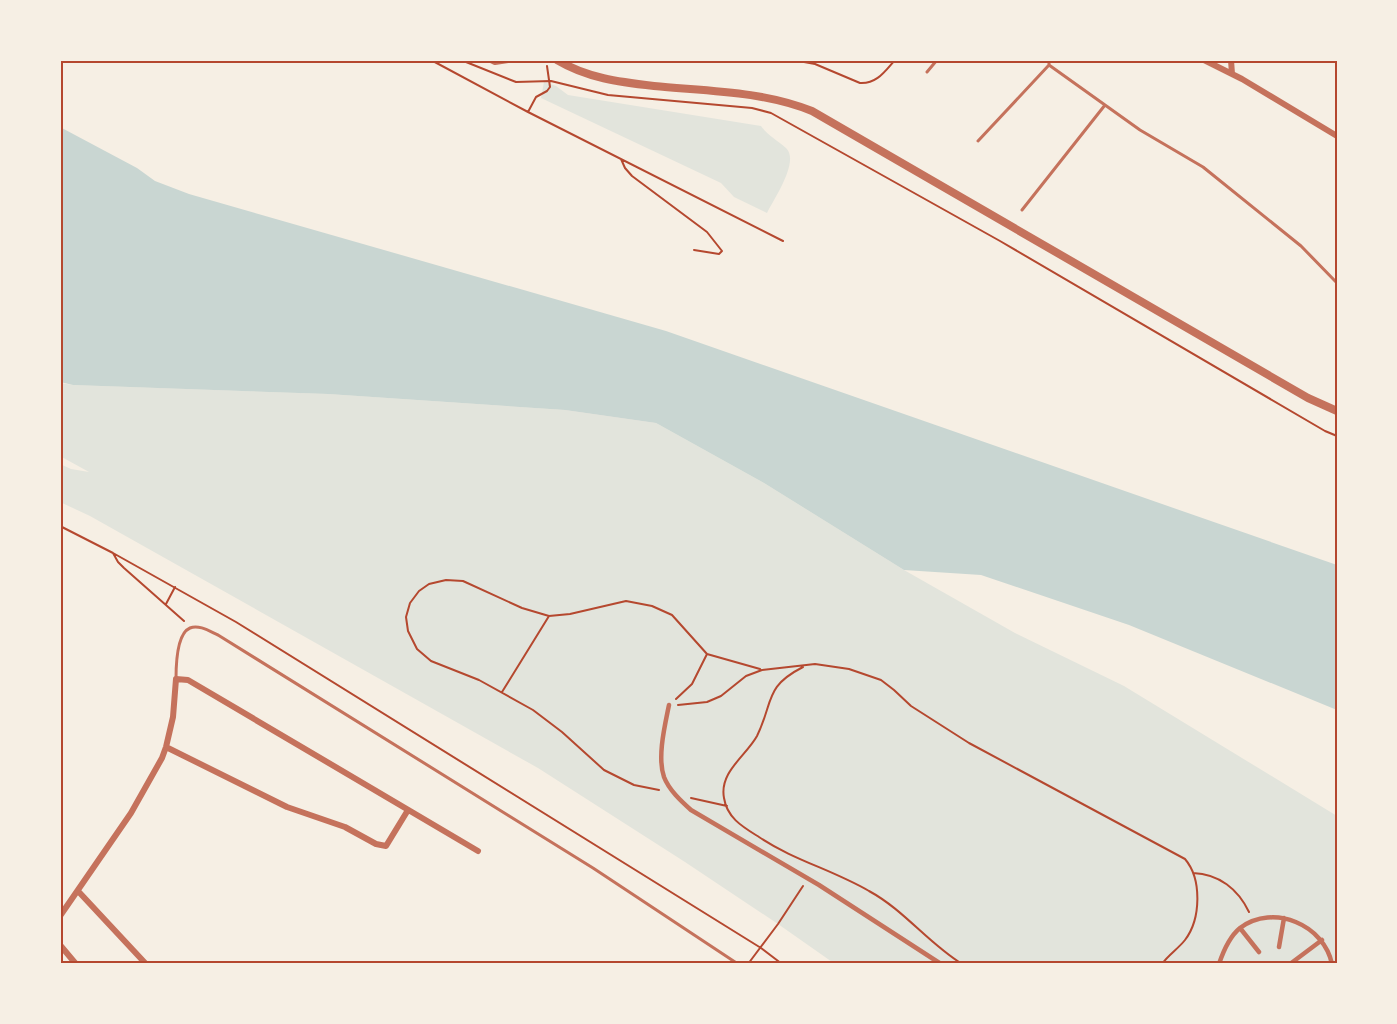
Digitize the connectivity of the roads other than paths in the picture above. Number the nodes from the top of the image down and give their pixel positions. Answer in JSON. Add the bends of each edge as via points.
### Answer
{"nodes":[{"id":1,"x":491,"y":60,"type":"edge"},
{"id":2,"x":508,"y":60,"type":"edge"},
{"id":3,"x":557,"y":60,"type":"edge"},
{"id":4,"x":937,"y":60,"type":"edge"},
{"id":5,"x":1204,"y":60,"type":"edge"},
{"id":6,"x":1231,"y":60,"type":"edge"},
{"id":7,"x":1049,"y":62,"type":"edge"},
{"id":8,"x":927,"y":72,"type":"dead end"},
{"id":9,"x":1232,"y":74,"type":"junction"},
{"id":10,"x":1105,"y":105,"type":"junction"},
{"id":11,"x":1337,"y":136,"type":"edge"},
{"id":12,"x":978,"y":141,"type":"dead end"},
{"id":13,"x":1022,"y":210,"type":"dead end"},
{"id":14,"x":1337,"y":282,"type":"edge"},
{"id":15,"x":1337,"y":411,"type":"edge"},
{"id":16,"x":176,"y":679,"type":"junction"},
{"id":17,"x":669,"y":705,"type":"road end"},
{"id":18,"x":166,"y":747,"type":"junction"},
{"id":19,"x":408,"y":810,"type":"junction"},
{"id":20,"x":478,"y":851,"type":"dead end"},
{"id":21,"x":78,"y":891,"type":"junction"},
{"id":22,"x":60,"y":916,"type":"edge"},
{"id":23,"x":1284,"y":918,"type":"junction"},
{"id":24,"x":1240,"y":928,"type":"junction"},
{"id":25,"x":1322,"y":940,"type":"junction"},
{"id":26,"x":60,"y":945,"type":"edge"},
{"id":27,"x":1279,"y":947,"type":"dead end"},
{"id":28,"x":1259,"y":952,"type":"dead end"},
{"id":29,"x":76,"y":964,"type":"edge"},
{"id":30,"x":147,"y":964,"type":"edge"},
{"id":31,"x":738,"y":964,"type":"edge"},
{"id":32,"x":941,"y":964,"type":"edge"},
{"id":33,"x":1219,"y":964,"type":"edge"},
{"id":34,"x":1290,"y":964,"type":"edge"},
{"id":35,"x":1332,"y":964,"type":"edge"}],
"edges":[{"from":1,"to":2,"type":"street"},
{"from":3,"to":15,"type":"street","via":[[590,76],[624,83],[766,98],[812,111],[1308,398]]},
{"from":4,"to":8,"type":"lane"},
{"from":5,"to":9,"type":"street"},
{"from":6,"to":9,"type":"street"},
{"from":7,"to":10,"type":"lane"},
{"from":7,"to":12,"type":"lane"},
{"from":9,"to":11,"type":"street"},
{"from":10,"to":13,"type":"lane"},
{"from":10,"to":14,"type":"lane","via":[[1203,167],[1301,246]]},
{"from":16,"to":18,"type":"street"},
{"from":16,"to":19,"type":"street","via":[[188,680]]},
{"from":16,"to":31,"type":"lane","via":[[178,649],[186,632],[190,628],[206,629],[218,635],[603,874]]},
{"from":17,"to":32,"type":"street","via":[[662,753],[664,776],[691,810]]},
{"from":18,"to":19,"type":"street","via":[[287,807],[345,827],[376,844],[386,846]]},
{"from":18,"to":21,"type":"street","via":[[131,813]]},
{"from":19,"to":20,"type":"street"},
{"from":21,"to":22,"type":"street"},
{"from":21,"to":30,"type":"street"},
{"from":23,"to":24,"type":"street","via":[[1269,918]]},
{"from":23,"to":25,"type":"street","via":[[1305,926]]},
{"from":23,"to":27,"type":"street"},
{"from":24,"to":28,"type":"street"},
{"from":24,"to":33,"type":"street"},
{"from":25,"to":34,"type":"street"},
{"from":25,"to":35,"type":"street"},
{"from":26,"to":29,"type":"street"}]}
